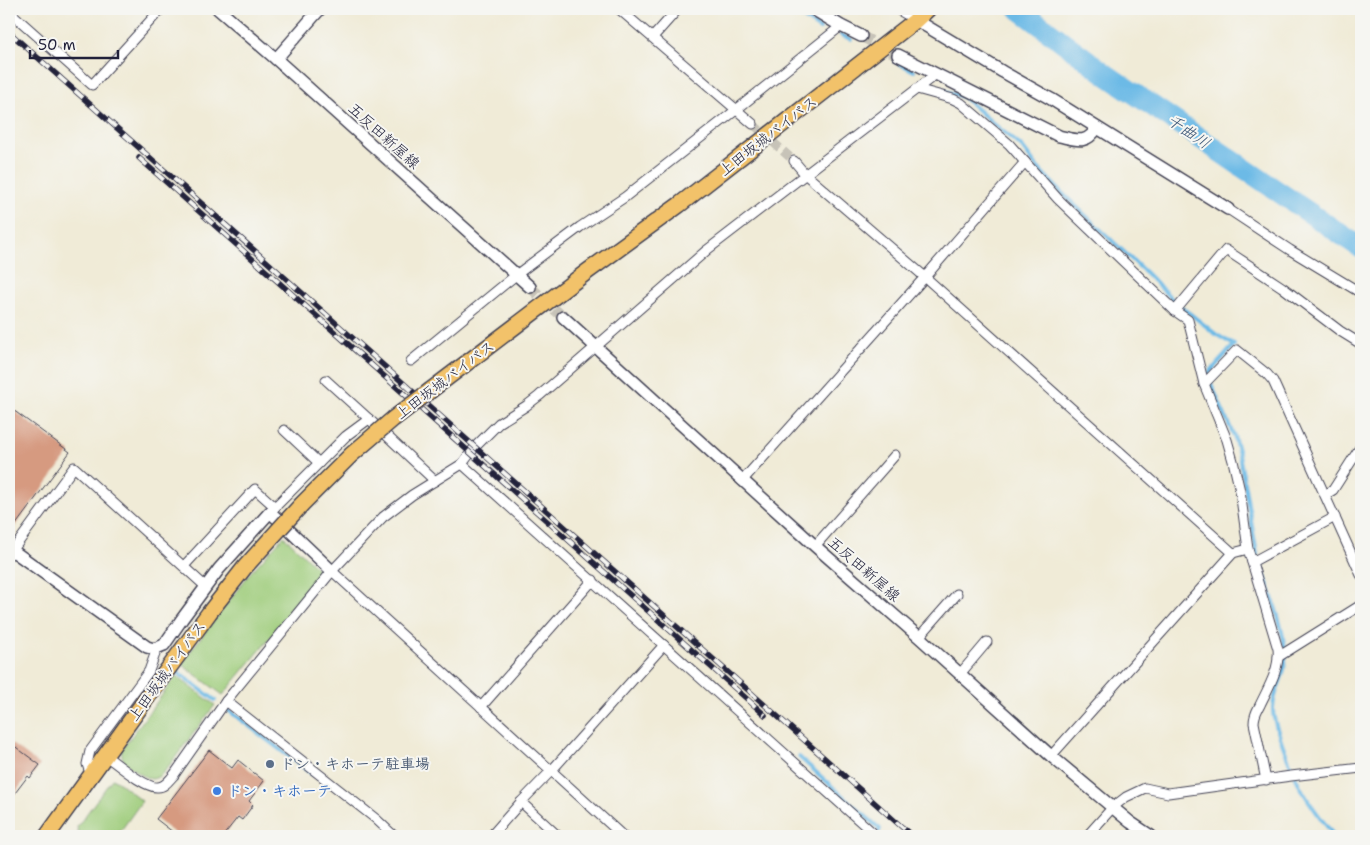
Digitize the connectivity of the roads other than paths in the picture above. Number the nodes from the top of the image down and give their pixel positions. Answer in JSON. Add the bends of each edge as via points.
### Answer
{"nodes":[{"id":1,"x":161,"y":9,"type":"edge"},
{"id":2,"x":218,"y":9,"type":"edge"},
{"id":3,"x":320,"y":9,"type":"edge"},
{"id":4,"x":619,"y":9,"type":"edge"},
{"id":5,"x":678,"y":9,"type":"edge"},
{"id":6,"x":813,"y":9,"type":"edge"},
{"id":7,"x":896,"y":9,"type":"edge"},
{"id":8,"x":928,"y":9,"type":"edge"},
{"id":9,"x":9,"y":11,"type":"edge"},
{"id":10,"x":916,"y":20,"type":"junction"},
{"id":11,"x":841,"y":26,"type":"junction"},
{"id":12,"x":861,"y":36,"type":"tunnel mouth"},
{"id":13,"x":653,"y":37,"type":"junction"},
{"id":14,"x":898,"y":56,"type":"tunnel mouth"},
{"id":15,"x":276,"y":59,"type":"junction"},
{"id":16,"x":935,"y":74,"type":"junction"},
{"id":17,"x":917,"y":88,"type":"junction"},
{"id":18,"x":736,"y":110,"type":"junction"},
{"id":19,"x":753,"y":124,"type":"tunnel mouth"},
{"id":20,"x":1097,"y":128,"type":"junction"},
{"id":21,"x":794,"y":161,"type":"tunnel mouth"},
{"id":22,"x":1024,"y":162,"type":"junction"},
{"id":23,"x":805,"y":174,"type":"junction"},
{"id":24,"x":1228,"y":209,"type":"joint"},
{"id":25,"x":516,"y":275,"type":"junction"},
{"id":26,"x":925,"y":277,"type":"junction"},
{"id":27,"x":530,"y":288,"type":"tunnel mouth"},
{"id":28,"x":1361,"y":293,"type":"edge"},
{"id":29,"x":1178,"y":307,"type":"junction"},
{"id":30,"x":563,"y":317,"type":"tunnel mouth"},
{"id":31,"x":1361,"y":344,"type":"edge"},
{"id":32,"x":596,"y":347,"type":"junction"},
{"id":33,"x":411,"y":361,"type":"dead end"},
{"id":34,"x":326,"y":380,"type":"dead end"},
{"id":35,"x":1207,"y":381,"type":"junction"},
{"id":36,"x":369,"y":419,"type":"junction"},
{"id":37,"x":284,"y":430,"type":"dead end"},
{"id":38,"x":1361,"y":446,"type":"edge"},
{"id":39,"x":895,"y":455,"type":"dead end"},
{"id":40,"x":319,"y":462,"type":"junction"},
{"id":41,"x":462,"y":464,"type":"junction"},
{"id":42,"x":742,"y":480,"type":"junction"},
{"id":43,"x":435,"y":481,"type":"junction"},
{"id":44,"x":1325,"y":495,"type":"junction"},
{"id":45,"x":273,"y":510,"type":"junction"},
{"id":46,"x":1335,"y":517,"type":"junction"},
{"id":47,"x":815,"y":546,"type":"junction"},
{"id":48,"x":1248,"y":549,"type":"junction"},
{"id":49,"x":10,"y":551,"type":"edge"},
{"id":50,"x":1233,"y":553,"type":"junction"},
{"id":51,"x":1252,"y":562,"type":"junction"},
{"id":52,"x":184,"y":566,"type":"junction"},
{"id":53,"x":332,"y":571,"type":"junction"},
{"id":54,"x":1361,"y":575,"type":"edge"},
{"id":55,"x":593,"y":580,"type":"junction"},
{"id":56,"x":206,"y":587,"type":"junction"},
{"id":57,"x":957,"y":594,"type":"dead end"},
{"id":58,"x":1361,"y":605,"type":"edge"},
{"id":59,"x":918,"y":637,"type":"junction"},
{"id":60,"x":987,"y":642,"type":"dead end"},
{"id":61,"x":664,"y":645,"type":"junction"},
{"id":62,"x":154,"y":649,"type":"junction"},
{"id":63,"x":1283,"y":655,"type":"junction"},
{"id":64,"x":960,"y":674,"type":"junction"},
{"id":65,"x":226,"y":701,"type":"junction"},
{"id":66,"x":480,"y":707,"type":"junction"},
{"id":67,"x":106,"y":756,"type":"junction"},
{"id":68,"x":1051,"y":756,"type":"junction"},
{"id":69,"x":1361,"y":768,"type":"edge"},
{"id":70,"x":552,"y":770,"type":"junction"},
{"id":71,"x":91,"y":776,"type":"junction"},
{"id":72,"x":1266,"y":780,"type":"junction"},
{"id":73,"x":521,"y":802,"type":"junction"},
{"id":74,"x":1113,"y":807,"type":"junction"},
{"id":75,"x":47,"y":836,"type":"edge"},
{"id":76,"x":394,"y":836,"type":"edge"},
{"id":77,"x":491,"y":836,"type":"edge"},
{"id":78,"x":558,"y":836,"type":"edge"},
{"id":79,"x":623,"y":836,"type":"edge"},
{"id":80,"x":869,"y":836,"type":"edge"},
{"id":81,"x":1087,"y":836,"type":"edge"},
{"id":82,"x":1151,"y":836,"type":"edge"}],
"edges":[{"from":1,"to":9,"type":"street","via":[[92,85]]},
{"from":2,"to":15,"type":"street","name":"五反田新屋線"},
{"from":3,"to":15,"type":"street"},
{"from":4,"to":13,"type":"street"},
{"from":5,"to":13,"type":"street"},
{"from":6,"to":11,"type":"street"},
{"from":7,"to":10,"type":"street"},
{"from":8,"to":10,"type":"highway","name":"上田坂城バイパス"},
{"from":10,"to":20,"type":"street"},
{"from":10,"to":67,"type":"highway","name":"上田坂城バイパス","bridge":true,"via":[[679,205],[393,419],[351,455],[245,567]]},
{"from":11,"to":12,"type":"street"},
{"from":11,"to":18,"type":"street"},
{"from":13,"to":18,"type":"street"},
{"from":14,"to":16,"type":"street"},
{"from":15,"to":25,"type":"street","name":"五反田新屋線"},
{"from":16,"to":17,"type":"street"},
{"from":16,"to":20,"type":"street","via":[[1059,136],[1082,140],[1091,137]]},
{"from":17,"to":22,"type":"street","via":[[961,103],[1009,144]]},
{"from":17,"to":23,"type":"street"},
{"from":18,"to":19,"type":"street"},
{"from":18,"to":25,"type":"street","via":[[625,197]]},
{"from":20,"to":24,"type":"street"},
{"from":21,"to":23,"type":"street"},
{"from":22,"to":26,"type":"street"},
{"from":22,"to":29,"type":"street","via":[[1058,199]]},
{"from":23,"to":26,"type":"street"},
{"from":23,"to":32,"type":"street","via":[[708,250]]},
{"from":24,"to":28,"type":"street"},
{"from":25,"to":27,"type":"street","name":"五反田新屋線"},
{"from":25,"to":33,"type":"street"},
{"from":26,"to":42,"type":"street"},
{"from":26,"to":50,"type":"street"},
{"from":29,"to":31,"type":"street","via":[[1226,250]]},
{"from":29,"to":35,"type":"street","via":[[1188,320]]},
{"from":30,"to":32,"type":"street","name":"五反田新屋線"},
{"from":32,"to":41,"type":"street","via":[[539,396],[499,423]]},
{"from":32,"to":42,"type":"street","name":"五反田新屋線"},
{"from":34,"to":36,"type":"street"},
{"from":35,"to":44,"type":"street","via":[[1237,350],[1267,374]]},
{"from":35,"to":48,"type":"street","via":[[1228,440],[1240,491]]},
{"from":36,"to":40,"type":"street"},
{"from":36,"to":43,"type":"street"},
{"from":37,"to":40,"type":"street"},
{"from":38,"to":44,"type":"street","via":[[1333,490]]},
{"from":39,"to":47,"type":"street"},
{"from":40,"to":45,"type":"street"},
{"from":41,"to":43,"type":"street"},
{"from":41,"to":55,"type":"street"},
{"from":42,"to":47,"type":"street","name":"五反田新屋線"},
{"from":43,"to":53,"type":"street","via":[[383,517]]},
{"from":44,"to":46,"type":"street"},
{"from":45,"to":52,"type":"street","via":[[255,489]]},
{"from":45,"to":53,"type":"street"},
{"from":45,"to":56,"type":"street"},
{"from":46,"to":51,"type":"street"},
{"from":46,"to":54,"type":"street"},
{"from":47,"to":59,"type":"street","name":"五反田新屋線"},
{"from":48,"to":50,"type":"street"},
{"from":48,"to":51,"type":"street"},
{"from":49,"to":52,"type":"street","via":[[74,467]]},
{"from":49,"to":62,"type":"street","via":[[146,647]]},
{"from":50,"to":68,"type":"street"},
{"from":51,"to":63,"type":"street","via":[[1278,649]]},
{"from":52,"to":56,"type":"street"},
{"from":53,"to":65,"type":"street"},
{"from":53,"to":66,"type":"street"},
{"from":55,"to":61,"type":"street"},
{"from":55,"to":66,"type":"street"},
{"from":56,"to":62,"type":"street","via":[[164,645]]},
{"from":57,"to":59,"type":"street"},
{"from":58,"to":63,"type":"street"},
{"from":59,"to":64,"type":"street","name":"五反田新屋線"},
{"from":60,"to":64,"type":"street"},
{"from":61,"to":70,"type":"street"},
{"from":61,"to":80,"type":"street","via":[[872,832]]},
{"from":62,"to":71,"type":"street","via":[[156,654],[149,671],[90,751],[87,764]]},
{"from":63,"to":72,"type":"street","via":[[1254,714]]},
{"from":64,"to":68,"type":"street","name":"五反田新屋線"},
{"from":65,"to":67,"type":"street","via":[[174,775],[158,788],[139,780]]},
{"from":65,"to":76,"type":"street"},
{"from":66,"to":70,"type":"street"},
{"from":67,"to":71,"type":"highway","name":"上田坂城バイパス"},
{"from":68,"to":74,"type":"street","name":"五反田新屋線"},
{"from":69,"to":72,"type":"street"},
{"from":70,"to":73,"type":"street"},
{"from":70,"to":79,"type":"street"},
{"from":71,"to":75,"type":"highway","name":"上田坂城バイパス"},
{"from":72,"to":74,"type":"street","via":[[1168,793],[1145,788],[1126,796]]},
{"from":73,"to":77,"type":"street"},
{"from":73,"to":78,"type":"street"},
{"from":74,"to":81,"type":"street"},
{"from":74,"to":82,"type":"street","name":"五反田新屋線"}]}
